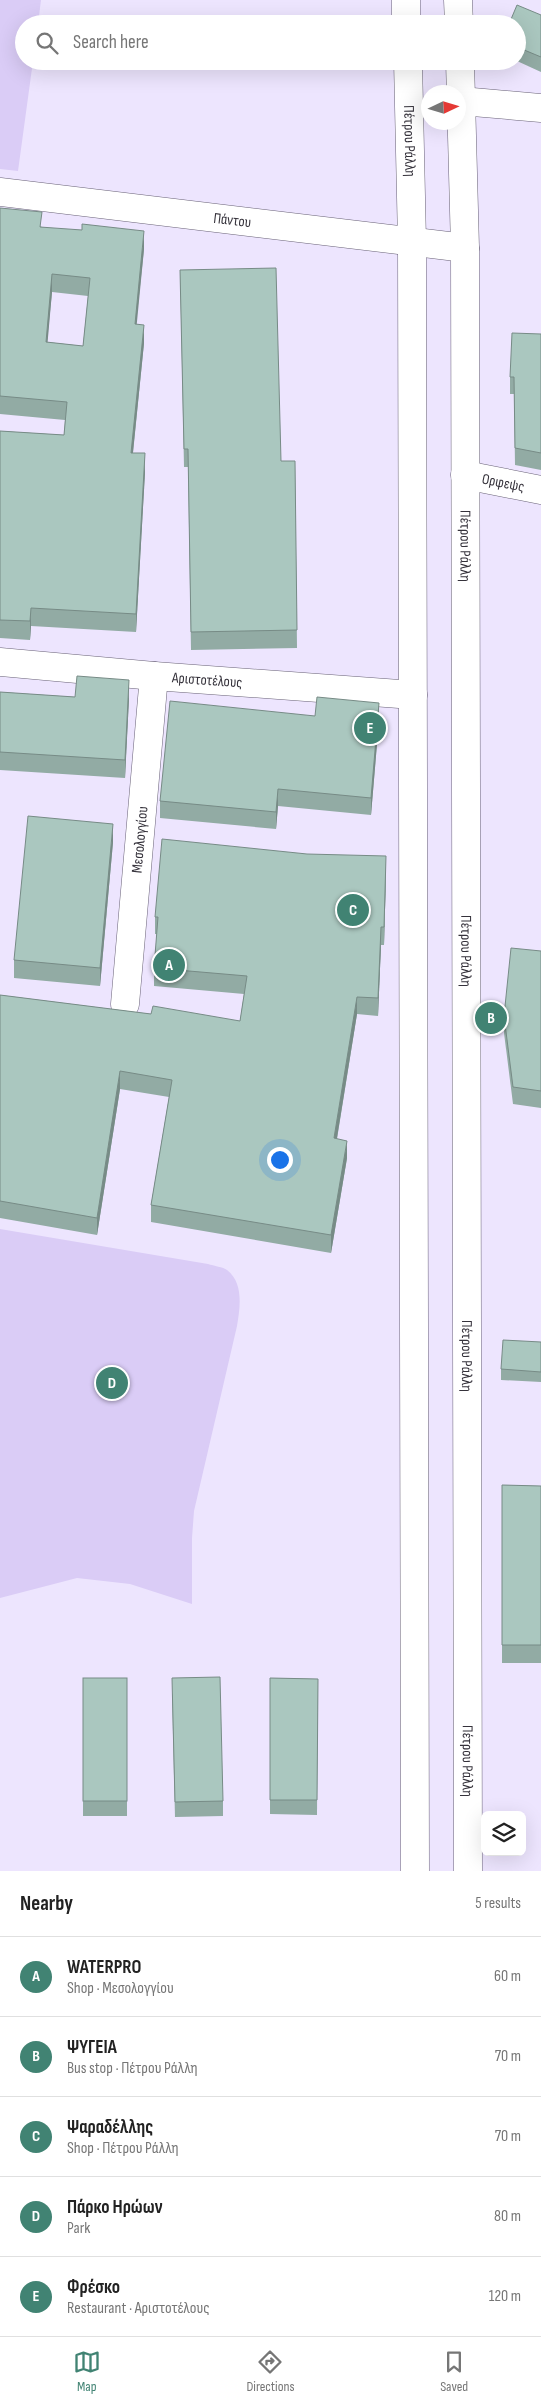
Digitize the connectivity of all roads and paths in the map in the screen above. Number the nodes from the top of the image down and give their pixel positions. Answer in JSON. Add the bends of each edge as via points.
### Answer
{"nodes":[{"id":1,"x":406,"y":0,"type":"edge"},
{"id":2,"x":458,"y":0,"type":"edge"},
{"id":3,"x":406,"y":15,"type":"edge"},
{"id":4,"x":459,"y":15,"type":"edge"},
{"id":5,"x":408,"y":70,"type":"edge"},
{"id":6,"x":460,"y":70,"type":"edge"},
{"id":7,"x":461,"y":85,"type":"edge"},
{"id":8,"x":466,"y":101,"type":"edge"},
{"id":9,"x":541,"y":108,"type":"edge"},
{"id":10,"x":462,"y":130,"type":"edge"},
{"id":11,"x":0,"y":192,"type":"edge"},
{"id":12,"x":412,"y":242,"type":"junction"},
{"id":13,"x":465,"y":248,"type":"junction"},
{"id":14,"x":465,"y":475,"type":"junction"},
{"id":15,"x":541,"y":490,"type":"edge"},
{"id":16,"x":0,"y":662,"type":"edge"},
{"id":17,"x":154,"y":676,"type":"junction"},
{"id":18,"x":413,"y":695,"type":"junction"},
{"id":19,"x":125,"y":1004,"type":"dead end"},
{"id":20,"x":416,"y":1871,"type":"edge"},
{"id":21,"x":468,"y":1871,"type":"edge"}],
"edges":[{"from":1,"to":3,"type":"main road"},
{"from":2,"to":4,"type":"main road"},
{"from":5,"to":12,"type":"main road","name":"Πέτρου Ράλλη"},
{"from":6,"to":7,"type":"main road","name":"Πέτρου Ράλλη"},
{"from":8,"to":9,"type":"main road"},
{"from":10,"to":13,"type":"main road","name":"Πέτρου Ράλλη"},
{"from":11,"to":12,"type":"main road","name":"Πάντου"},
{"from":12,"to":13,"type":"main road","name":"Πάντου"},
{"from":12,"to":18,"type":"main road","name":"Πέτρου Ράλλη"},
{"from":13,"to":14,"type":"main road","name":"Πέτρου Ράλλη"},
{"from":14,"to":15,"type":"main road","name":"Ορφεψς"},
{"from":14,"to":21,"type":"main road","name":"Πέτρου Ράλλη"},
{"from":16,"to":17,"type":"main road","name":"Αριστοτέλους"},
{"from":17,"to":18,"type":"main road","name":"Αριστοτέλους"},
{"from":17,"to":19,"type":"main road","name":"Μεσολογγίου"},
{"from":18,"to":20,"type":"main road","name":"Πέτρου Ράλλη"}]}
